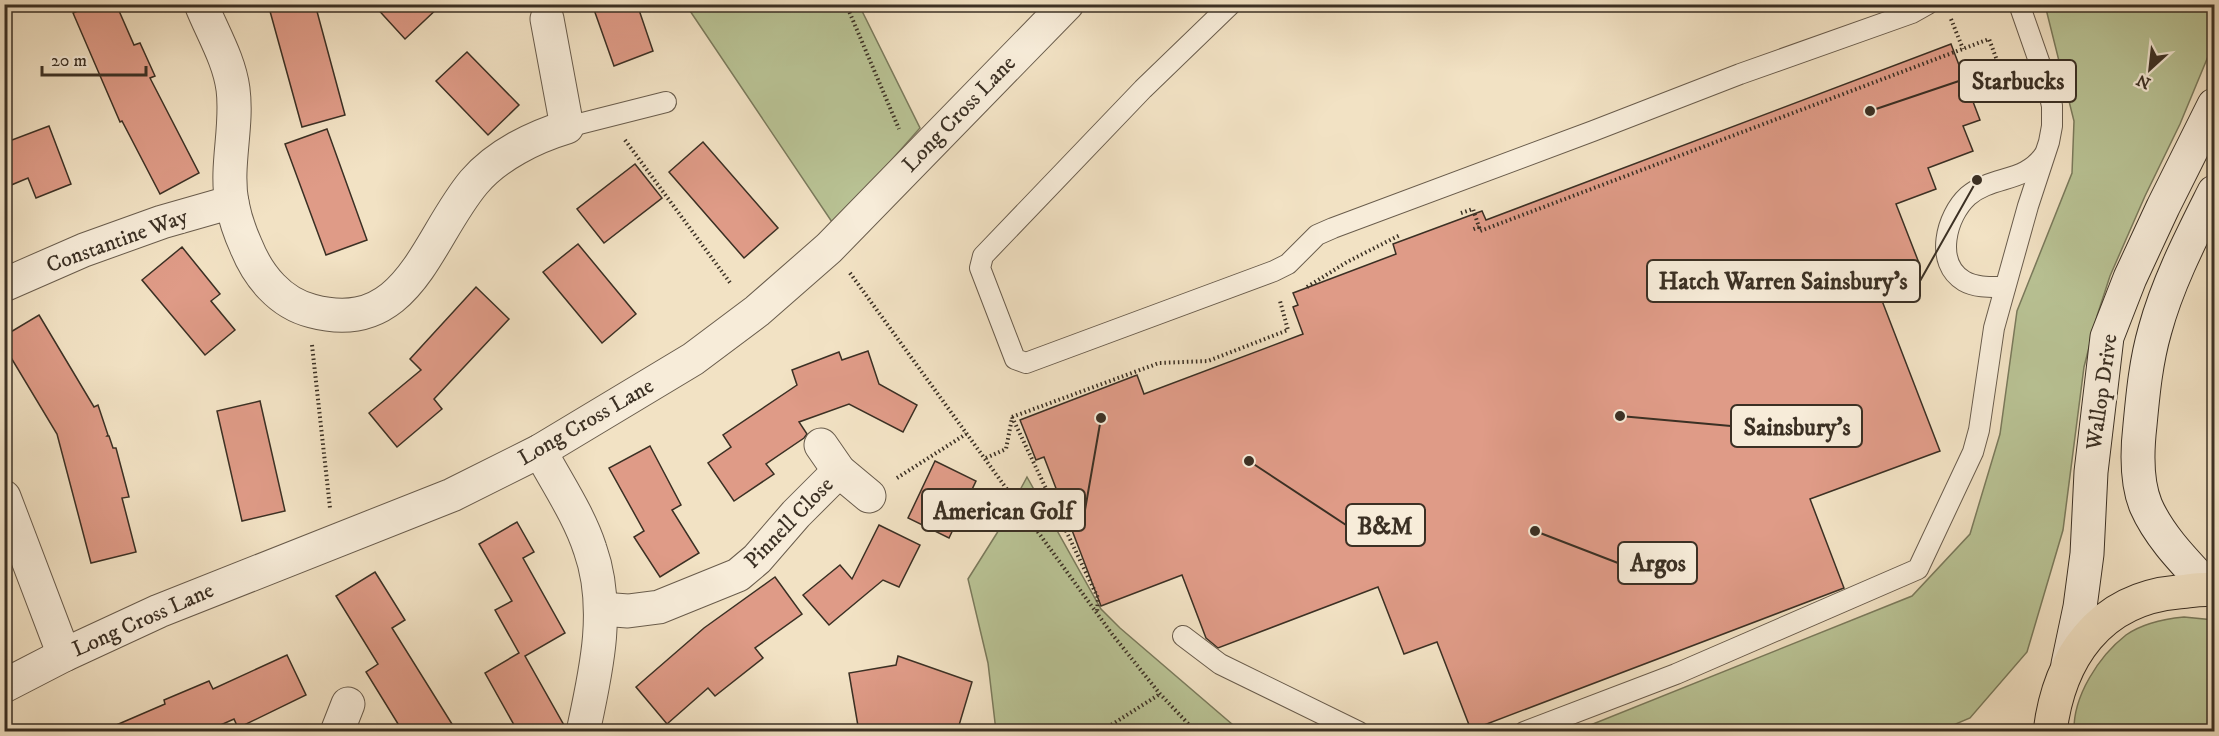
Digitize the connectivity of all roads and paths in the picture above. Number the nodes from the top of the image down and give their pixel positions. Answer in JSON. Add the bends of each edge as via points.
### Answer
{"nodes":[{"id":1,"x":201,"y":4,"type":"edge"},
{"id":2,"x":846,"y":4,"type":"edge"},
{"id":3,"x":1067,"y":4,"type":"edge"},
{"id":4,"x":1231,"y":4,"type":"edge"},
{"id":5,"x":1928,"y":4,"type":"edge"},
{"id":6,"x":2019,"y":4,"type":"edge"},
{"id":7,"x":545,"y":12,"type":"edge"},
{"id":8,"x":1948,"y":12,"type":"dead end"},
{"id":9,"x":1963,"y":48,"type":"junction"},
{"id":10,"x":2010,"y":95,"type":"dead end"},
{"id":11,"x":666,"y":102,"type":"dead end"},
{"id":12,"x":2214,"y":105,"type":"edge"},
{"id":13,"x":617,"y":115,"type":"junction"},
{"id":14,"x":567,"y":128,"type":"junction"},
{"id":15,"x":900,"y":131,"type":"dead end"},
{"id":16,"x":2045,"y":154,"type":"junction"},
{"id":17,"x":2212,"y":200,"type":"edge"},
{"id":18,"x":232,"y":202,"type":"junction"},
{"id":19,"x":1473,"y":208,"type":"dead end"},
{"id":20,"x":1479,"y":227,"type":"junction"},
{"id":21,"x":1471,"y":230,"type":"dead end"},
{"id":22,"x":1404,"y":233,"type":"dead end"},
{"id":23,"x":847,"y":270,"type":"dead end"},
{"id":24,"x":731,"y":284,"type":"dead end"},
{"id":25,"x":4,"y":285,"type":"edge"},
{"id":26,"x":2005,"y":287,"type":"junction"},
{"id":27,"x":1300,"y":291,"type":"dead end"},
{"id":28,"x":1290,"y":296,"type":"dead end"},
{"id":29,"x":308,"y":310,"type":"junction"},
{"id":30,"x":1012,"y":417,"type":"junction"},
{"id":31,"x":966,"y":434,"type":"junction"},
{"id":32,"x":540,"y":451,"type":"junction"},
{"id":33,"x":986,"y":458,"type":"junction"},
{"id":34,"x":869,"y":496,"type":"joint"},
{"id":35,"x":4,"y":497,"type":"edge"},
{"id":36,"x":333,"y":541,"type":"junction"},
{"id":37,"x":2212,"y":589,"type":"edge"},
{"id":38,"x":601,"y":609,"type":"junction"},
{"id":39,"x":1097,"y":614,"type":"junction"},
{"id":40,"x":1183,"y":636,"type":"dead end"},
{"id":41,"x":64,"y":655,"type":"junction"},
{"id":42,"x":2068,"y":664,"type":"junction"},
{"id":43,"x":4,"y":686,"type":"edge"},
{"id":44,"x":1160,"y":694,"type":"junction"},
{"id":45,"x":2045,"y":726,"type":"edge"},
{"id":46,"x":583,"y":732,"type":"edge"},
{"id":47,"x":1100,"y":732,"type":"edge"},
{"id":48,"x":1196,"y":732,"type":"edge"},
{"id":49,"x":1359,"y":732,"type":"edge"},
{"id":50,"x":1524,"y":732,"type":"edge"}],
"edges":[{"from":1,"to":18,"type":"street","via":[[221,48],[233,89]]},
{"from":2,"to":15,"type":"path"},
{"from":3,"to":32,"type":"street","name":"Long Cross Lane","via":[[829,248],[757,310],[693,359]]},
{"from":4,"to":5,"type":"lane","via":[[1143,89],[984,256],[980,268],[1015,359],[1026,363],[1243,283],[1288,264],[1317,235],[1333,228]]},
{"from":6,"to":16,"type":"lane","via":[[2052,106]]},
{"from":7,"to":14,"type":"street"},
{"from":8,"to":9,"type":"path"},
{"from":9,"to":10,"type":"path","via":[[1989,39]]},
{"from":9,"to":20,"type":"path","via":[[1480,231]]},
{"from":11,"to":13,"type":"lane"},
{"from":12,"to":42,"type":"street","name":"Wallop Drive","via":[[2142,252],[2107,337],[2091,472],[2087,554]]},
{"from":13,"to":14,"type":"lane"},
{"from":13,"to":24,"type":"path","via":[[624,138]]},
{"from":14,"to":29,"type":"street","via":[[544,134],[511,152],[475,181],[418,270],[388,303],[342,316]]},
{"from":16,"to":26,"type":"lane"},
{"from":16,"to":26,"type":"lane","via":[[2029,171],[1989,183],[1968,196],[1953,216],[1946,239],[1947,258],[1965,282]]},
{"from":17,"to":37,"type":"street","name":"Wallop Drive","via":[[2179,266],[2156,327],[2144,380],[2138,441],[2140,489],[2147,508],[2182,559]]},
{"from":18,"to":25,"type":"street","name":"Constantine Way","via":[[117,238]]},
{"from":18,"to":29,"type":"street","via":[[247,248],[266,281],[293,304]]},
{"from":19,"to":20,"type":"path"},
{"from":20,"to":21,"type":"path"},
{"from":22,"to":27,"type":"path"},
{"from":23,"to":31,"type":"path"},
{"from":26,"to":50,"type":"lane","via":[[1973,452],[1918,569],[1676,674]]},
{"from":28,"to":30,"type":"path","via":[[1280,301],[1288,330],[1208,361],[1159,363]]},
{"from":29,"to":36,"type":"path"},
{"from":30,"to":33,"type":"path","via":[[1006,449]]},
{"from":30,"to":39,"type":"path","via":[[1098,598]]},
{"from":31,"to":33,"type":"path"},
{"from":31,"to":34,"type":"path"},
{"from":32,"to":36,"type":"street","name":"Long Cross Lane","via":[[452,495]]},
{"from":32,"to":38,"type":"street","via":[[591,551]]},
{"from":33,"to":39,"type":"path"},
{"from":34,"to":38,"type":"street","name":"Pinnell Close","via":[[830,458],[796,514],[738,575],[659,607]]},
{"from":35,"to":41,"type":"street"},
{"from":36,"to":41,"type":"street","name":"Long Cross Lane","via":[[159,611]]},
{"from":37,"to":42,"type":"main road","via":[[2144,598],[2120,610],[2093,630]]},
{"from":38,"to":46,"type":"street","via":[[593,688]]},
{"from":39,"to":44,"type":"path"},
{"from":40,"to":49,"type":"lane","via":[[1220,664]]},
{"from":41,"to":43,"type":"street","name":"Long Cross Lane"},
{"from":42,"to":45,"type":"main road"},
{"from":44,"to":47,"type":"path"},
{"from":44,"to":48,"type":"path"}]}
